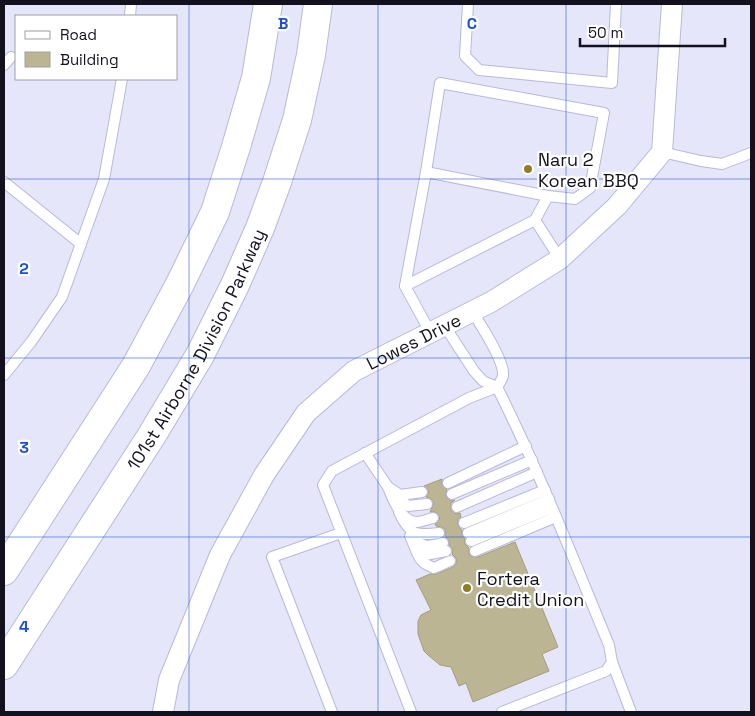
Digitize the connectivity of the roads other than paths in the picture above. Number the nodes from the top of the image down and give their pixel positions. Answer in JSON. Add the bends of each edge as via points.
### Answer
{"nodes":[{"id":1,"x":268,"y":4,"type":"edge"},
{"id":2,"x":318,"y":4,"type":"edge"},
{"id":3,"x":468,"y":4,"type":"edge"},
{"id":4,"x":616,"y":4,"type":"edge"},
{"id":5,"x":672,"y":4,"type":"edge"},
{"id":6,"x":11,"y":57,"type":"dead end"},
{"id":7,"x":4,"y":65,"type":"edge"},
{"id":8,"x":122,"y":80,"type":"edge"},
{"id":9,"x":662,"y":152,"type":"junction"},
{"id":10,"x":751,"y":153,"type":"edge"},
{"id":11,"x":426,"y":172,"type":"junction"},
{"id":12,"x":4,"y":182,"type":"edge"},
{"id":13,"x":548,"y":196,"type":"junction"},
{"id":14,"x":535,"y":220,"type":"junction"},
{"id":15,"x":81,"y":244,"type":"junction"},
{"id":16,"x":560,"y":259,"type":"junction"},
{"id":17,"x":405,"y":286,"type":"junction"},
{"id":18,"x":472,"y":312,"type":"junction"},
{"id":19,"x":437,"y":329,"type":"junction"},
{"id":20,"x":4,"y":375,"type":"edge"},
{"id":21,"x":497,"y":387,"type":"junction"},
{"id":22,"x":526,"y":446,"type":"junction"},
{"id":23,"x":365,"y":453,"type":"junction"},
{"id":24,"x":532,"y":460,"type":"junction"},
{"id":25,"x":537,"y":472,"type":"junction"},
{"id":26,"x":448,"y":482,"type":"dead end"},
{"id":27,"x":388,"y":487,"type":"junction"},
{"id":28,"x":422,"y":492,"type":"dead end"},
{"id":29,"x":452,"y":494,"type":"dead end"},
{"id":30,"x":427,"y":504,"type":"dead end"},
{"id":31,"x":551,"y":504,"type":"junction"},
{"id":32,"x":396,"y":506,"type":"junction"},
{"id":33,"x":457,"y":507,"type":"dead end"},
{"id":34,"x":433,"y":518,"type":"dead end"},
{"id":35,"x":464,"y":523,"type":"dead end"},
{"id":36,"x":408,"y":531,"type":"junction"},
{"id":37,"x":341,"y":533,"type":"junction"},
{"id":38,"x":439,"y":533,"type":"dead end"},
{"id":39,"x":416,"y":550,"type":"junction"},
{"id":40,"x":450,"y":561,"type":"dead end"},
{"id":41,"x":4,"y":571,"type":"edge"},
{"id":42,"x":612,"y":662,"type":"junction"},
{"id":43,"x":4,"y":665,"type":"edge"},
{"id":44,"x":163,"y":712,"type":"edge"},
{"id":45,"x":332,"y":712,"type":"edge"},
{"id":46,"x":411,"y":712,"type":"edge"},
{"id":47,"x":502,"y":712,"type":"edge"},
{"id":48,"x":631,"y":712,"type":"edge"}],
"edges":[{"from":1,"to":41,"type":"highway","via":[[256,78],[215,212],[136,366]]},
{"from":2,"to":43,"type":"highway","name":"101st Airborne Division Parkway","via":[[297,120],[277,182],[235,285],[200,355],[157,427]]},
{"from":3,"to":4,"type":"lane","via":[[465,56],[479,70],[612,83]]},
{"from":5,"to":9,"type":"street"},
{"from":6,"to":7,"type":"lane"},
{"from":8,"to":15,"type":"lane","via":[[104,179]]},
{"from":9,"to":10,"type":"lane","via":[[722,164]]},
{"from":9,"to":16,"type":"street","name":"Lowes Drive","via":[[617,206]]},
{"from":11,"to":13,"type":"lane"},
{"from":11,"to":13,"type":"lane","via":[[440,83],[604,113],[590,188],[575,199]]},
{"from":11,"to":17,"type":"lane"},
{"from":12,"to":15,"type":"lane"},
{"from":13,"to":14,"type":"lane"},
{"from":14,"to":16,"type":"lane"},
{"from":14,"to":17,"type":"lane"},
{"from":15,"to":20,"type":"lane","via":[[62,297]]},
{"from":16,"to":18,"type":"street","name":"Lowes Drive"},
{"from":17,"to":19,"type":"lane"},
{"from":18,"to":19,"type":"street","name":"Lowes Drive"},
{"from":18,"to":21,"type":"lane","via":[[486,332],[501,365],[503,376]]},
{"from":19,"to":21,"type":"lane","via":[[483,381]]},
{"from":19,"to":44,"type":"street","name":"Lowes Drive","via":[[354,371],[306,413],[264,475],[220,554],[169,680]]},
{"from":21,"to":22,"type":"lane"},
{"from":21,"to":23,"type":"lane","via":[[469,398]]},
{"from":22,"to":24,"type":"lane"},
{"from":22,"to":26,"type":"lane"},
{"from":23,"to":27,"type":"lane"},
{"from":23,"to":37,"type":"lane","via":[[332,471],[324,485]]},
{"from":24,"to":25,"type":"lane"},
{"from":24,"to":29,"type":"lane"},
{"from":25,"to":31,"type":"lane"},
{"from":25,"to":33,"type":"lane"},
{"from":27,"to":28,"type":"lane","via":[[400,495]]},
{"from":27,"to":30,"type":"lane","via":[[408,506]]},
{"from":27,"to":32,"type":"lane"},
{"from":31,"to":31,"type":"lane","via":[[471,542]]},
{"from":31,"to":35,"type":"lane"},
{"from":31,"to":42,"type":"lane","via":[[609,645]]},
{"from":32,"to":34,"type":"lane","via":[[416,522]]},
{"from":32,"to":36,"type":"lane"},
{"from":36,"to":38,"type":"lane","via":[[424,535]]},
{"from":36,"to":39,"type":"lane"},
{"from":36,"to":39,"type":"lane","via":[[421,546],[445,547],[424,555]]},
{"from":37,"to":45,"type":"lane","via":[[272,557]]},
{"from":37,"to":46,"type":"lane"},
{"from":39,"to":40,"type":"lane","via":[[419,560],[434,568]]},
{"from":42,"to":47,"type":"lane","via":[[606,672]]},
{"from":42,"to":48,"type":"lane"}]}
